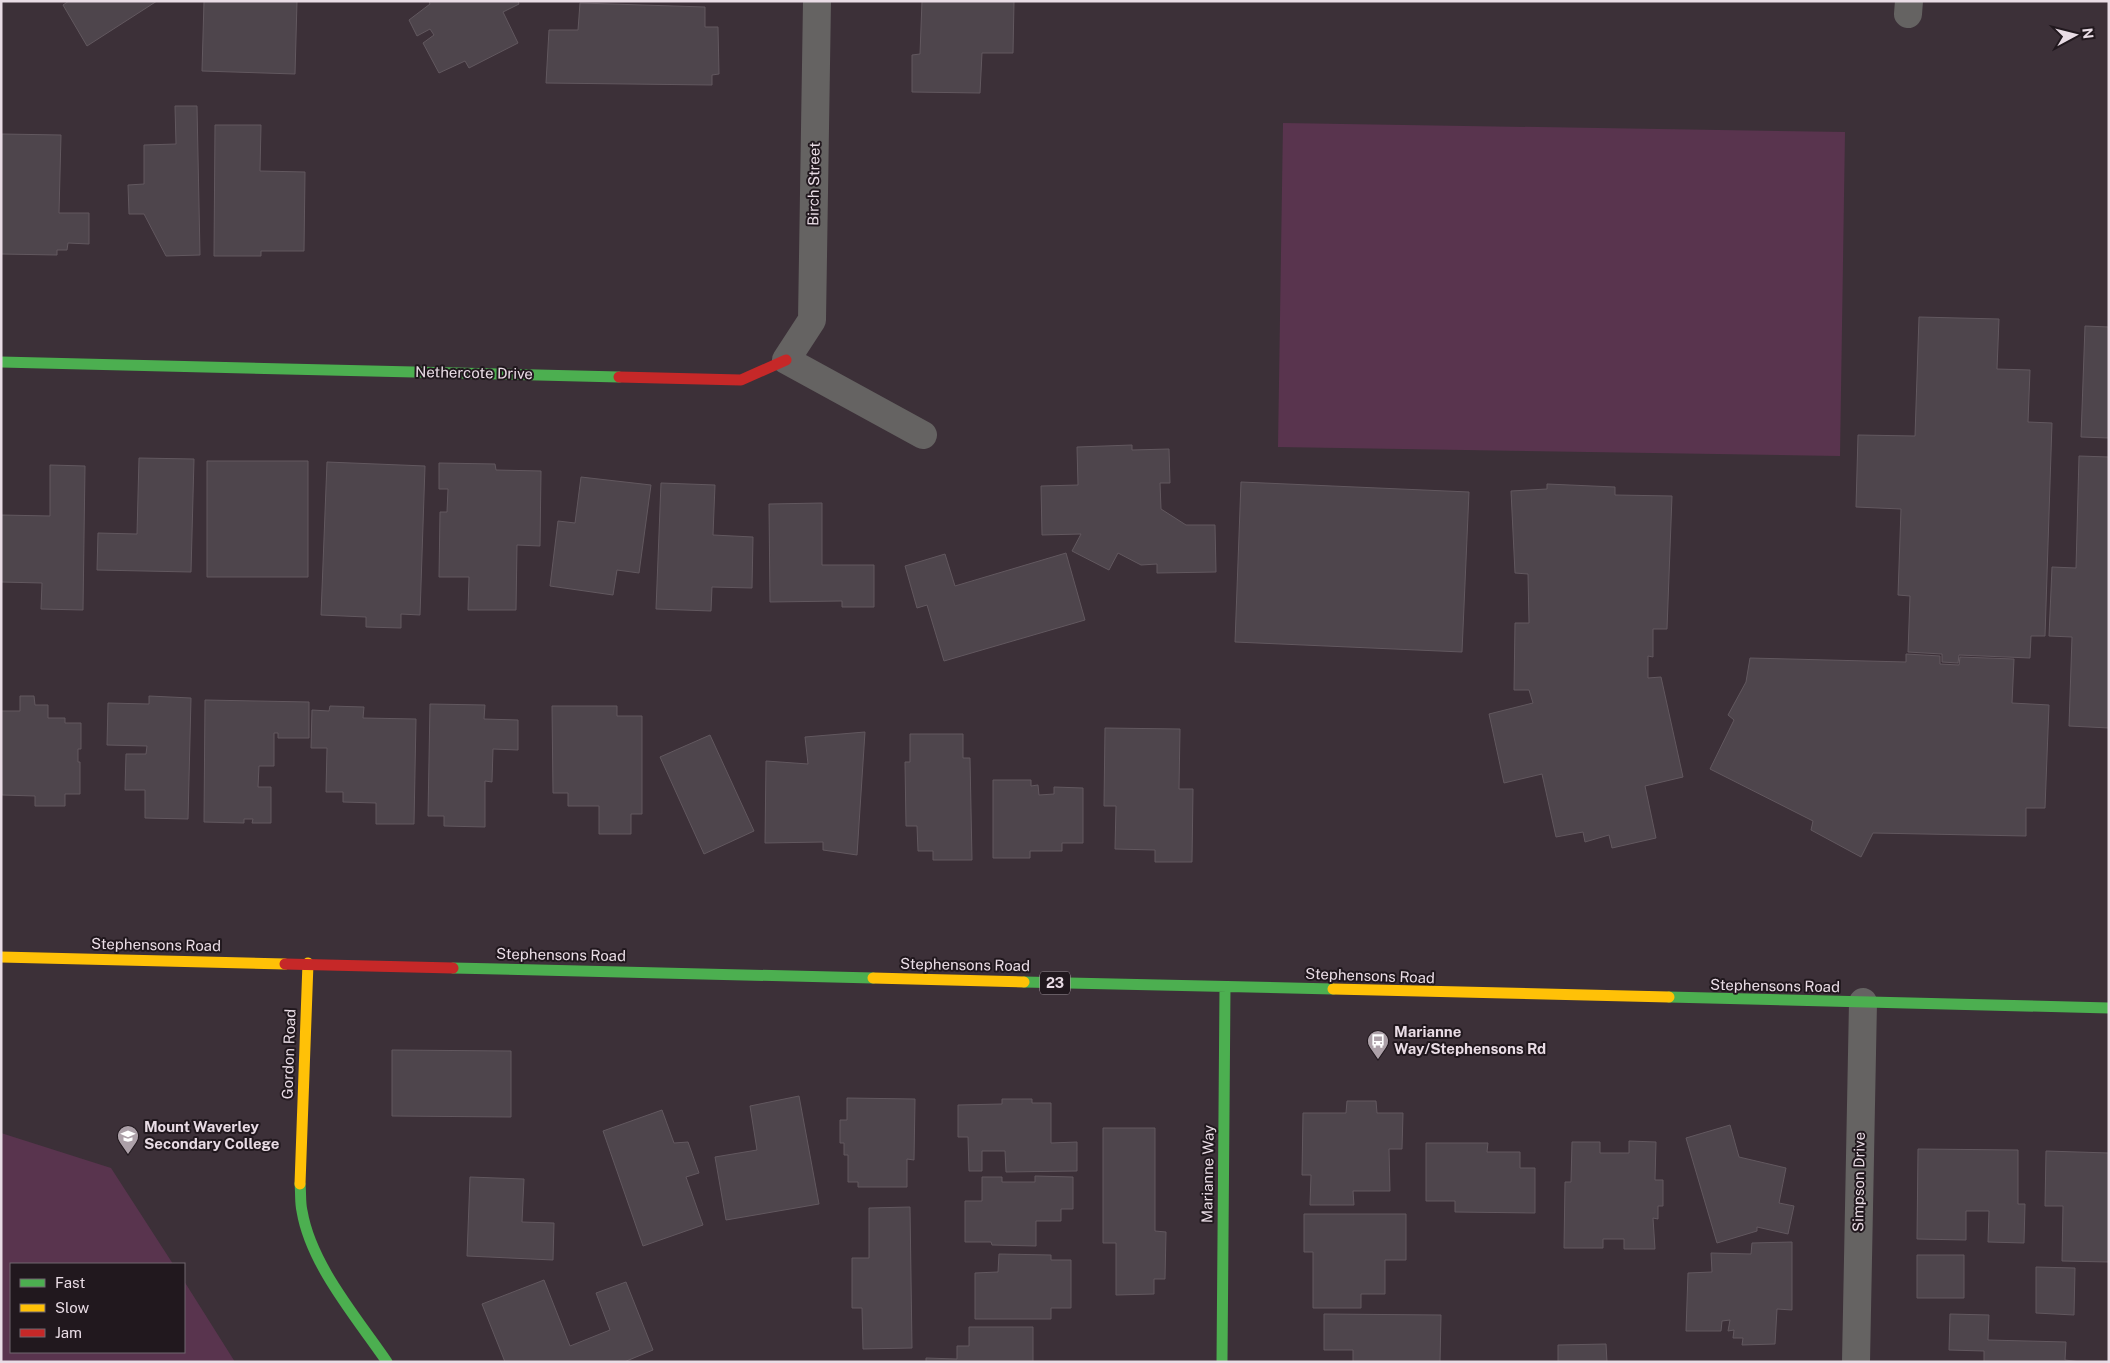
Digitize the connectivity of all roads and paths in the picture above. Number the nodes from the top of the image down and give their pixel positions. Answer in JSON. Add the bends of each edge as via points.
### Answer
{"nodes":[{"id":1,"x":817,"y":1,"type":"edge"},
{"id":2,"x":786,"y":360,"type":"junction"},
{"id":3,"x":1,"y":362,"type":"edge"},
{"id":4,"x":923,"y":435,"type":"dead end"},
{"id":5,"x":1,"y":957,"type":"edge"},
{"id":6,"x":308,"y":963,"type":"junction"},
{"id":7,"x":1225,"y":987,"type":"junction"},
{"id":8,"x":1863,"y":1002,"type":"junction"},
{"id":9,"x":2109,"y":1008,"type":"edge"},
{"id":10,"x":387,"y":1362,"type":"edge"},
{"id":11,"x":1222,"y":1362,"type":"edge"},
{"id":12,"x":1856,"y":1362,"type":"edge"}],
"edges":[{"from":1,"to":2,"type":"street","name":"Birch Street","via":[[812,320]]},
{"from":2,"to":3,"type":"main road","name":"Nethercote Drive","via":[[741,380]]},
{"from":2,"to":4,"type":"street"},
{"from":5,"to":6,"type":"main road","name":"Stephensons Road","number":"23"},
{"from":6,"to":7,"type":"main road","name":"Stephensons Road","number":"23"},
{"from":6,"to":10,"type":"main road","name":"Gordon Road","via":[[299,1172],[302,1212],[312,1244],[328,1275]]},
{"from":7,"to":8,"type":"main road","name":"Stephensons Road","number":"23"},
{"from":7,"to":11,"type":"main road","name":"Marianne Way"},
{"from":8,"to":9,"type":"main road","name":"Stephensons Road","number":"23"},
{"from":8,"to":12,"type":"street","name":"Simpson Drive"}]}
